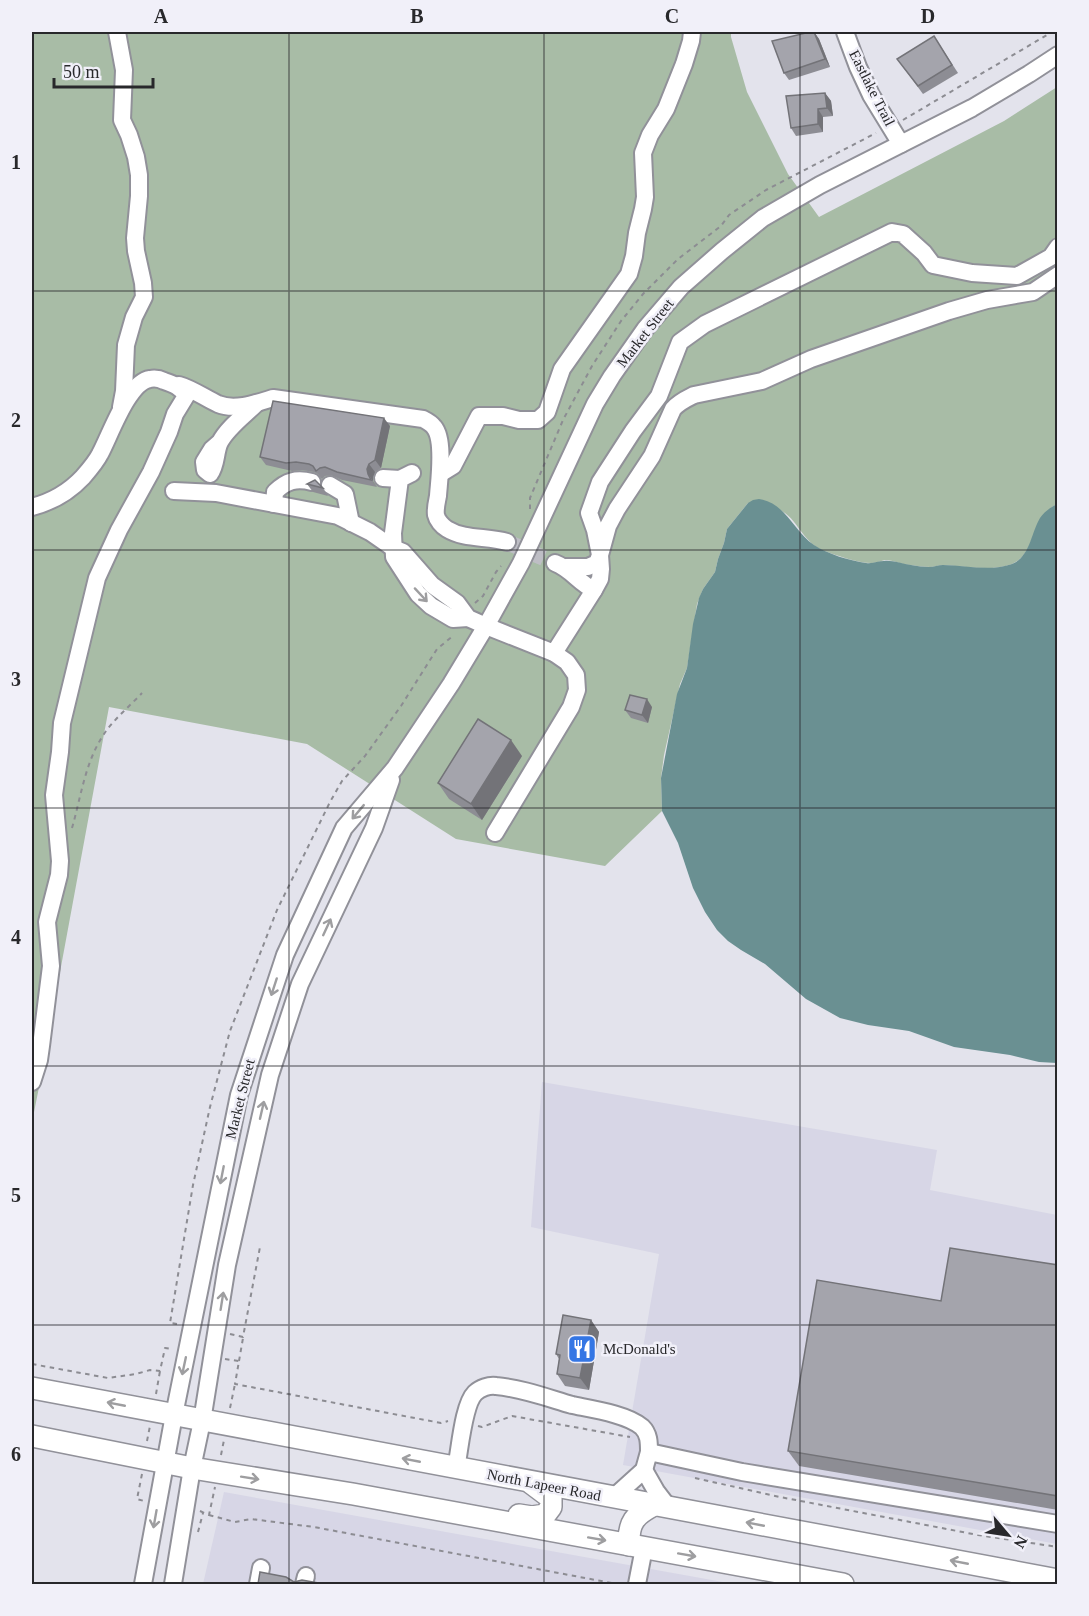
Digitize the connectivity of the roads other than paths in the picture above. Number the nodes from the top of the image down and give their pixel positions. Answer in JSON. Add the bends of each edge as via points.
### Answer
{"nodes":[{"id":1,"x":117,"y":32,"type":"edge"},
{"id":2,"x":692,"y":32,"type":"edge"},
{"id":3,"x":845,"y":32,"type":"edge"},
{"id":4,"x":1058,"y":55,"type":"edge"},
{"id":5,"x":901,"y":144,"type":"junction"},
{"id":6,"x":1058,"y":247,"type":"edge"},
{"id":7,"x":1058,"y":275,"type":"edge"},
{"id":8,"x":174,"y":384,"type":"junction"},
{"id":9,"x":257,"y":403,"type":"junction"},
{"id":10,"x":121,"y":409,"type":"junction"},
{"id":11,"x":220,"y":442,"type":"dead end"},
{"id":12,"x":440,"y":474,"type":"junction"},
{"id":13,"x":398,"y":477,"type":"dead end"},
{"id":14,"x":312,"y":482,"type":"edge"},
{"id":15,"x":330,"y":485,"type":"dead end"},
{"id":16,"x":174,"y":490,"type":"dead end"},
{"id":17,"x":274,"y":504,"type":"junction"},
{"id":18,"x":32,"y":507,"type":"edge"},
{"id":19,"x":351,"y":523,"type":"junction"},
{"id":20,"x":507,"y":542,"type":"tunnel mouth"},
{"id":21,"x":393,"y":548,"type":"junction"},
{"id":22,"x":600,"y":555,"type":"junction"},
{"id":23,"x":594,"y":590,"type":"junction"},
{"id":24,"x":486,"y":627,"type":"junction"},
{"id":25,"x":554,"y":653,"type":"junction"},
{"id":26,"x":395,"y":768,"type":"junction"},
{"id":27,"x":495,"y":833,"type":"dead end"},
{"id":28,"x":32,"y":1082,"type":"edge"},
{"id":29,"x":32,"y":1388,"type":"edge"},
{"id":30,"x":174,"y":1415,"type":"junction"},
{"id":31,"x":202,"y":1420,"type":"junction"},
{"id":32,"x":32,"y":1436,"type":"edge"},
{"id":33,"x":649,"y":1452,"type":"junction"},
{"id":34,"x":165,"y":1462,"type":"junction"},
{"id":35,"x":192,"y":1468,"type":"junction"},
{"id":36,"x":456,"y":1468,"type":"junction"},
{"id":37,"x":644,"y":1470,"type":"junction"},
{"id":38,"x":528,"y":1482,"type":"junction"},
{"id":39,"x":353,"y":1494,"type":"junction"},
{"id":40,"x":613,"y":1498,"type":"junction"},
{"id":41,"x":662,"y":1507,"type":"junction"},
{"id":42,"x":1058,"y":1524,"type":"edge"},
{"id":43,"x":637,"y":1546,"type":"junction"},
{"id":44,"x":1012,"y":1578,"type":"edge"},
{"id":45,"x":1058,"y":1580,"type":"edge"},
{"id":46,"x":143,"y":1584,"type":"edge"},
{"id":47,"x":173,"y":1584,"type":"edge"},
{"id":48,"x":637,"y":1584,"type":"edge"},
{"id":49,"x":843,"y":1584,"type":"edge"}],
"edges":[{"from":1,"to":10,"type":"street","via":[[124,70],[122,120],[139,175],[135,238],[144,297],[126,345]]},
{"from":2,"to":12,"type":"street","via":[[666,109],[643,153],[645,197],[629,274],[562,369],[547,412],[538,420],[479,416],[453,466]]},
{"from":3,"to":5,"type":"street","name":"Eastlake Trail","via":[[871,95]]},
{"from":4,"to":5,"type":"street","name":"Market Street","via":[[972,108]]},
{"from":5,"to":24,"type":"street","name":"Market Street","via":[[763,218],[701,269],[660,310],[595,404],[521,563]]},
{"from":6,"to":22,"type":"street","via":[[1051,257],[1017,276],[972,273],[933,265],[903,234],[892,232],[705,324],[680,342],[659,396],[600,482],[589,513]]},
{"from":7,"to":22,"type":"street","via":[[1033,292],[949,311],[811,359],[762,381],[694,395],[678,403],[645,468],[617,508]]},
{"from":8,"to":9,"type":"street","via":[[221,405]]},
{"from":8,"to":10,"type":"street","via":[[152,378],[143,381]]},
{"from":8,"to":28,"type":"street","via":[[186,396],[97,578],[62,723],[54,795],[59,875],[47,922],[51,966],[39,1060]]},
{"from":9,"to":11,"type":"street"},
{"from":9,"to":12,"type":"street","via":[[273,398],[423,419],[440,437]]},
{"from":10,"to":18,"type":"street","via":[[99,457],[83,477],[55,499]]},
{"from":12,"to":20,"type":"street","via":[[436,514],[444,527]]},
{"from":13,"to":21,"type":"street"},
{"from":14,"to":17,"type":"street","via":[[301,479],[284,483],[275,492]]},
{"from":15,"to":19,"type":"street","via":[[345,494]]},
{"from":16,"to":17,"type":"street"},
{"from":17,"to":19,"type":"street","via":[[339,516]]},
{"from":19,"to":21,"type":"street"},
{"from":21,"to":24,"type":"street","via":[[394,557],[417,594],[431,606],[453,619],[468,618]]},
{"from":22,"to":23,"type":"street","via":[[600,579]]},
{"from":22,"to":23,"type":"street","via":[[593,566],[561,565]]},
{"from":23,"to":25,"type":"street"},
{"from":24,"to":25,"type":"street"},
{"from":24,"to":26,"type":"street","name":"Market Street"},
{"from":25,"to":27,"type":"street","via":[[576,675],[577,690],[571,707]]},
{"from":26,"to":30,"type":"street","name":"Market Street","one_way":true,"via":[[345,828],[285,955],[238,1095]]},
{"from":31,"to":26,"type":"street","name":"Market Street","one_way":true,"via":[[227,1265],[270,1075],[300,984],[374,828]]},
{"from":30,"to":29,"type":"main road","name":"North Lapeer Road","one_way":true},
{"from":30,"to":31,"type":"main road","name":"North Lapeer Road"},
{"from":30,"to":34,"type":"street","name":"Market Street"},
{"from":31,"to":35,"type":"street","name":"Market Street"},
{"from":36,"to":31,"type":"main road","name":"North Lapeer Road","one_way":true},
{"from":32,"to":34,"type":"main road"},
{"from":33,"to":36,"type":"street","via":[[649,1438],[633,1421],[495,1386],[481,1389],[470,1400]]},
{"from":33,"to":37,"type":"street"},
{"from":33,"to":42,"type":"street","via":[[742,1472]]},
{"from":34,"to":35,"type":"main road"},
{"from":34,"to":46,"type":"street","name":"Market Street","one_way":true},
{"from":35,"to":39,"type":"main road","one_way":true},
{"from":35,"to":47,"type":"street","name":"Market Street"},
{"from":36,"to":38,"type":"main road","name":"North Lapeer Road"},
{"from":37,"to":40,"type":"street"},
{"from":37,"to":41,"type":"street"},
{"from":38,"to":39,"type":"main road","via":[[551,1498],[545,1515],[532,1517],[382,1490]]},
{"from":38,"to":40,"type":"main road","name":"North Lapeer Road"},
{"from":39,"to":43,"type":"main road","one_way":true},
{"from":40,"to":41,"type":"main road","name":"North Lapeer Road"},
{"from":41,"to":43,"type":"main road","via":[[639,1513],[633,1521],[629,1534]]},
{"from":44,"to":41,"type":"main road","name":"North Lapeer Road","one_way":true},
{"from":43,"to":48,"type":"street"},
{"from":43,"to":49,"type":"main road","one_way":true},
{"from":44,"to":45,"type":"main road","name":"North Lapeer Road"}]}
